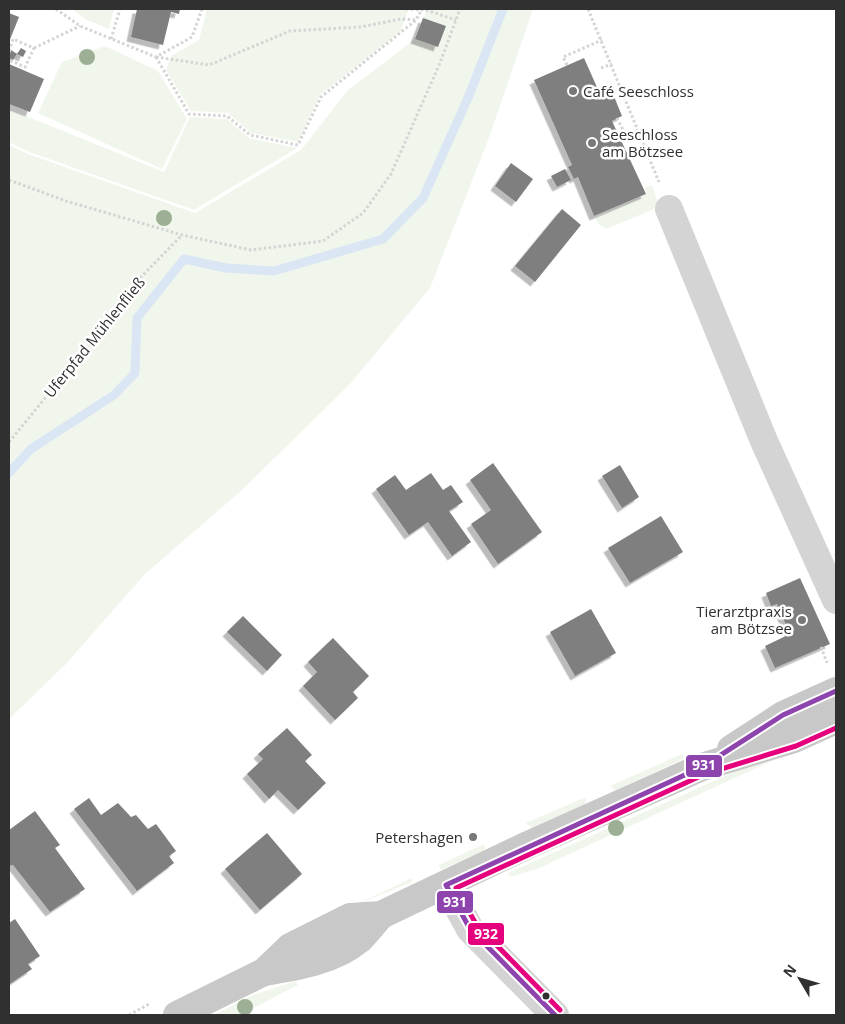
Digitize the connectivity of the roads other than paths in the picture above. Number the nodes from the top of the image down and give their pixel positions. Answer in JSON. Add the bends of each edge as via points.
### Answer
{"nodes":[{"id":1,"x":669,"y":209,"type":"road end"},
{"id":2,"x":836,"y":600,"type":"edge"},
{"id":3,"x":836,"y":691,"type":"edge"},
{"id":4,"x":836,"y":720,"type":"edge"},
{"id":5,"x":702,"y":767,"type":"junction"},
{"id":6,"x":446,"y":885,"type":"junction"},
{"id":7,"x":177,"y":1015,"type":"edge"},
{"id":8,"x":555,"y":1015,"type":"edge"}],
"edges":[{"from":1,"to":2,"type":"street","via":[[764,441]]},
{"from":3,"to":5,"type":"main road","via":[[783,715]]},
{"from":4,"to":5,"type":"main road","via":[[794,739]]},
{"from":5,"to":6,"type":"main road"},
{"from":6,"to":7,"type":"main road","via":[[381,915],[359,940],[330,956],[301,967],[264,972]]},
{"from":6,"to":8,"type":"street","via":[[470,929]]}]}
